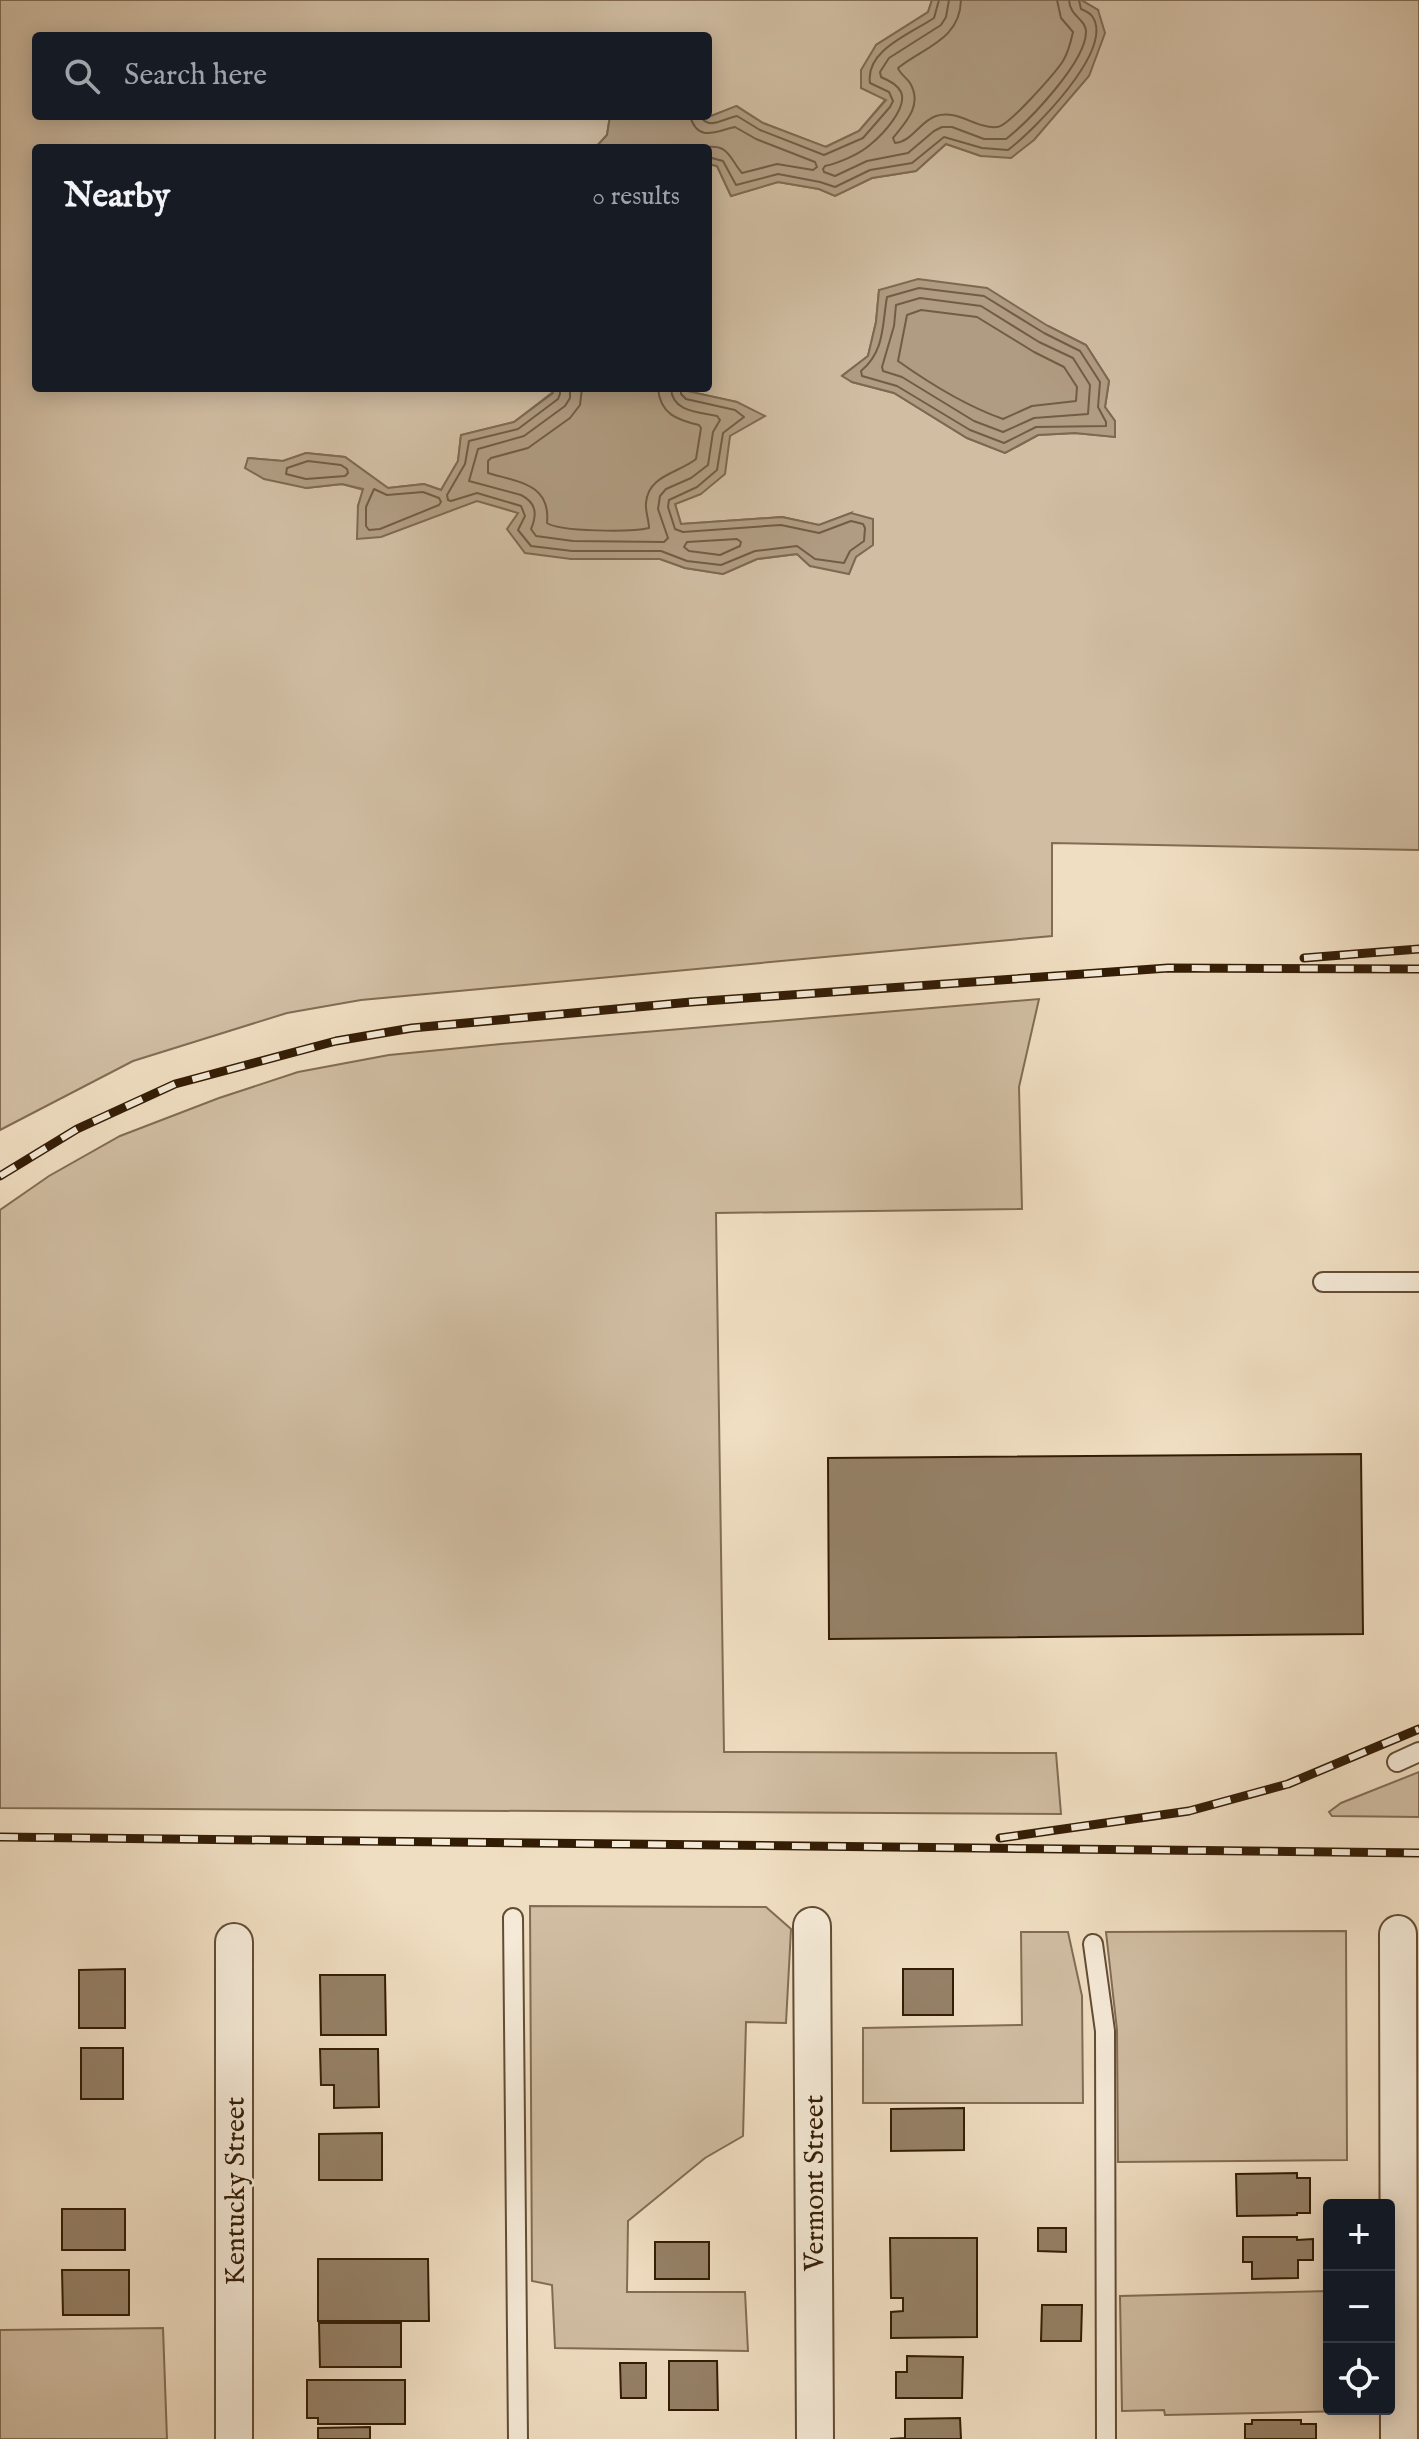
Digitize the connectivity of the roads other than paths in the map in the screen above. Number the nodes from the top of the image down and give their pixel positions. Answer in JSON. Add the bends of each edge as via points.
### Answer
{"nodes":[{"id":1,"x":1323,"y":1282,"type":"dead end"},
{"id":2,"x":1419,"y":1282,"type":"edge"},
{"id":3,"x":1419,"y":1752,"type":"edge"},
{"id":4,"x":1397,"y":1762,"type":"dead end"},
{"id":5,"x":513,"y":1918,"type":"dead end"},
{"id":6,"x":812,"y":1926,"type":"dead end"},
{"id":7,"x":1398,"y":1934,"type":"dead end"},
{"id":8,"x":234,"y":1942,"type":"dead end"},
{"id":9,"x":1093,"y":1944,"type":"dead end"},
{"id":10,"x":234,"y":2439,"type":"edge"},
{"id":11,"x":518,"y":2439,"type":"edge"},
{"id":12,"x":815,"y":2439,"type":"edge"},
{"id":13,"x":1106,"y":2439,"type":"edge"},
{"id":14,"x":1399,"y":2439,"type":"edge"}],
"edges":[{"from":1,"to":2,"type":"lane"},
{"from":3,"to":4,"type":"lane"},
{"from":5,"to":11,"type":"lane"},
{"from":6,"to":12,"type":"street","name":"Vermont Street"},
{"from":7,"to":14,"type":"street"},
{"from":8,"to":10,"type":"street","name":"Kentucky Street"},
{"from":9,"to":13,"type":"lane","via":[[1105,2031]]}]}
